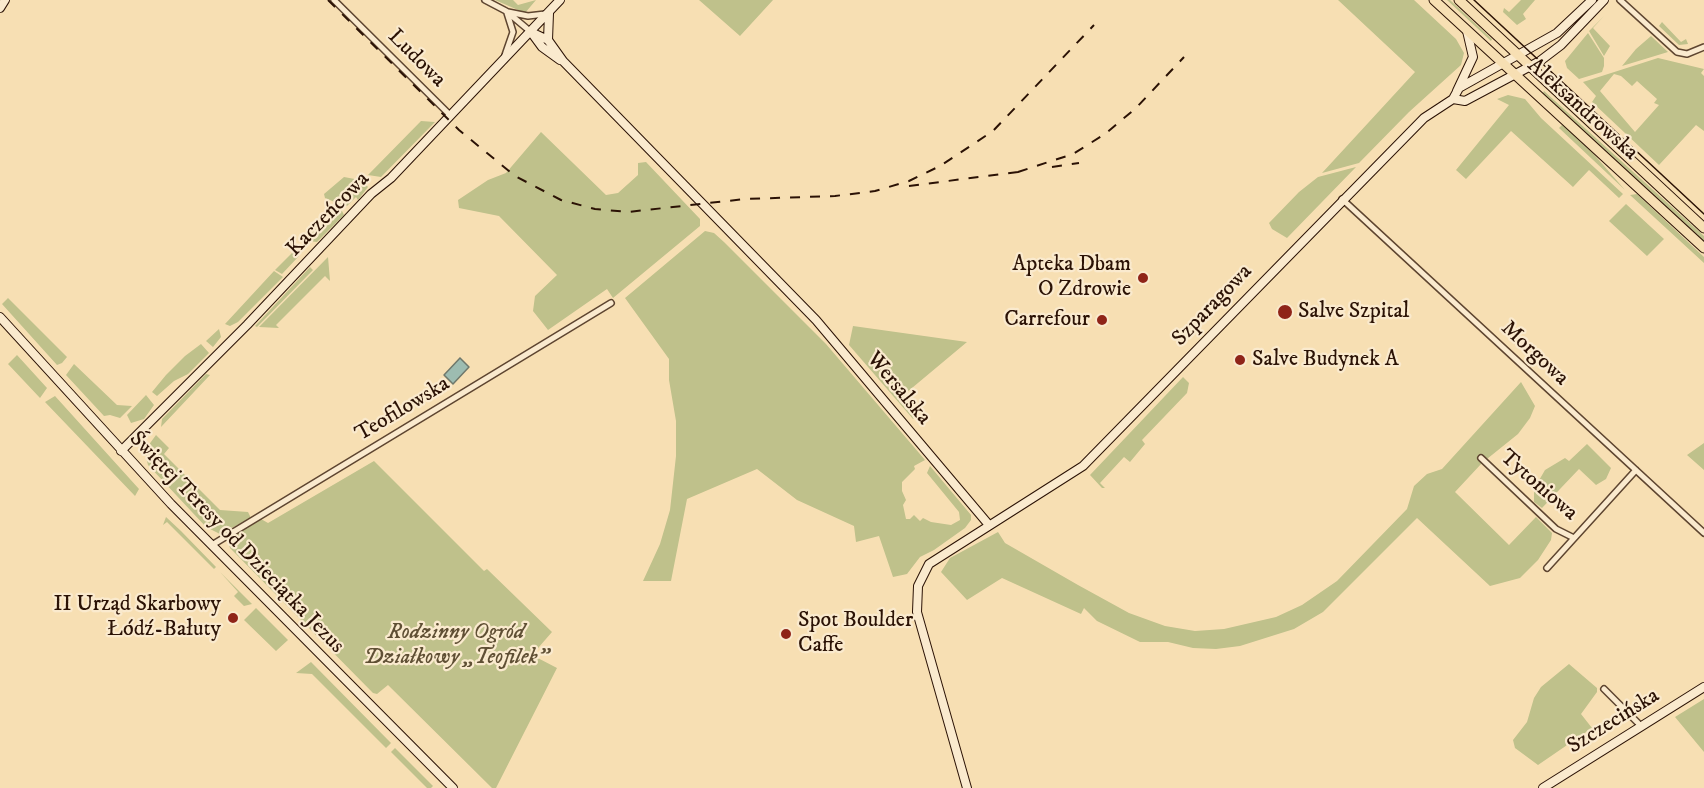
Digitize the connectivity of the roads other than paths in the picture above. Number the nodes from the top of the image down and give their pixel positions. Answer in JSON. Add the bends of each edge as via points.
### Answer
{"nodes":[{"id":1,"x":5,"y":0,"type":"edge"},
{"id":2,"x":334,"y":0,"type":"edge"},
{"id":3,"x":485,"y":0,"type":"edge"},
{"id":4,"x":560,"y":0,"type":"edge"},
{"id":5,"x":1434,"y":0,"type":"edge"},
{"id":6,"x":1459,"y":0,"type":"edge"},
{"id":7,"x":1592,"y":0,"type":"edge"},
{"id":8,"x":1604,"y":0,"type":"edge"},
{"id":9,"x":1620,"y":0,"type":"edge"},
{"id":10,"x":0,"y":8,"type":"edge"},
{"id":11,"x":506,"y":11,"type":"junction"},
{"id":12,"x":549,"y":13,"type":"junction"},
{"id":13,"x":1467,"y":31,"type":"junction"},
{"id":14,"x":531,"y":32,"type":"junction"},
{"id":15,"x":548,"y":40,"type":"junction"},
{"id":16,"x":1704,"y":47,"type":"edge"},
{"id":17,"x":1518,"y":55,"type":"junction"},
{"id":18,"x":504,"y":57,"type":"junction"},
{"id":19,"x":562,"y":61,"type":"junction"},
{"id":20,"x":1502,"y":63,"type":"junction"},
{"id":21,"x":1530,"y":67,"type":"junction"},
{"id":22,"x":1515,"y":75,"type":"junction"},
{"id":23,"x":1455,"y":95,"type":"junction"},
{"id":24,"x":450,"y":115,"type":"junction"},
{"id":25,"x":1342,"y":199,"type":"junction"},
{"id":26,"x":1704,"y":228,"type":"edge"},
{"id":27,"x":1704,"y":249,"type":"edge"},
{"id":28,"x":611,"y":303,"type":"dead end"},
{"id":29,"x":0,"y":317,"type":"edge"},
{"id":30,"x":121,"y":451,"type":"junction"},
{"id":31,"x":1482,"y":458,"type":"dead end"},
{"id":32,"x":1636,"y":470,"type":"junction"},
{"id":33,"x":989,"y":525,"type":"junction"},
{"id":34,"x":1704,"y":533,"type":"edge"},
{"id":35,"x":1574,"y":538,"type":"junction"},
{"id":36,"x":212,"y":545,"type":"junction"},
{"id":37,"x":1546,"y":568,"type":"dead end"},
{"id":38,"x":1704,"y":687,"type":"edge"},
{"id":39,"x":1604,"y":688,"type":"dead end"},
{"id":40,"x":1641,"y":726,"type":"junction"},
{"id":41,"x":453,"y":788,"type":"edge"},
{"id":42,"x":967,"y":788,"type":"edge"},
{"id":43,"x":1543,"y":788,"type":"edge"}],
"edges":[{"from":1,"to":10,"type":"street"},
{"from":2,"to":24,"type":"street","name":"Ludowa"},
{"from":3,"to":11,"type":"street","name":"Wersalska"},
{"from":4,"to":12,"type":"street","name":"Kaczeńcowa"},
{"from":5,"to":13,"type":"main road","name":"Aleksandrowska"},
{"from":6,"to":17,"type":"main road","name":"Aleksandrowska"},
{"from":7,"to":17,"type":"street","name":"Szparagowa","via":[[1557,33]]},
{"from":8,"to":21,"type":"street","name":"Szparagowa","via":[[1558,48]]},
{"from":9,"to":16,"type":"street","via":[[1677,52],[1687,54]]},
{"from":11,"to":12,"type":"street","name":"Wersalska","via":[[528,16]]},
{"from":11,"to":14,"type":"street","name":"Wersalska"},
{"from":11,"to":18,"type":"street","via":[[513,32]]},
{"from":12,"to":14,"type":"street","name":"Kaczeńcowa"},
{"from":12,"to":15,"type":"street"},
{"from":13,"to":20,"type":"main road","name":"Aleksandrowska"},
{"from":13,"to":23,"type":"street","via":[[1473,57]]},
{"from":14,"to":15,"type":"street","name":"Wersalska"},
{"from":14,"to":18,"type":"street","name":"Kaczeńcowa"},
{"from":14,"to":19,"type":"street","name":"Wersalska","via":[[542,47]]},
{"from":15,"to":19,"type":"street","name":"Wersalska"},
{"from":17,"to":20,"type":"street","name":"Szparagowa"},
{"from":17,"to":21,"type":"main road","name":"Aleksandrowska"},
{"from":18,"to":24,"type":"street","name":"Kaczeńcowa"},
{"from":19,"to":33,"type":"street","name":"Wersalska","via":[[827,332]]},
{"from":20,"to":22,"type":"main road","name":"Aleksandrowska"},
{"from":20,"to":23,"type":"street","name":"Szparagowa"},
{"from":21,"to":22,"type":"street","name":"Szparagowa"},
{"from":21,"to":26,"type":"main road","name":"Aleksandrowska"},
{"from":22,"to":23,"type":"street","name":"Szparagowa","via":[[1465,101]]},
{"from":22,"to":27,"type":"main road","name":"Aleksandrowska"},
{"from":23,"to":25,"type":"street","name":"Szparagowa","via":[[1424,118]]},
{"from":24,"to":30,"type":"street","name":"Kaczeńcowa"},
{"from":25,"to":32,"type":"street","name":"Morgowa"},
{"from":25,"to":33,"type":"street","name":"Szparagowa","via":[[1085,464]]},
{"from":28,"to":36,"type":"street","name":"Teofilowska"},
{"from":29,"to":30,"type":"street","name":"Świętej Teresy od Dzieciątka Jezus"},
{"from":30,"to":36,"type":"street","name":"Świętej Teresy od Dzieciątka Jezus"},
{"from":31,"to":35,"type":"street","name":"Tytoniowa","via":[[1556,529]]},
{"from":32,"to":34,"type":"street","name":"Morgowa"},
{"from":32,"to":35,"type":"street"},
{"from":33,"to":42,"type":"street","via":[[929,564],[916,598]]},
{"from":35,"to":37,"type":"street"},
{"from":36,"to":41,"type":"street","name":"Świętej Teresy od Dzieciątka Jezus"},
{"from":38,"to":40,"type":"street","name":"Szczecińska"},
{"from":39,"to":40,"type":"street"},
{"from":40,"to":43,"type":"street","name":"Szczecińska"}]}
